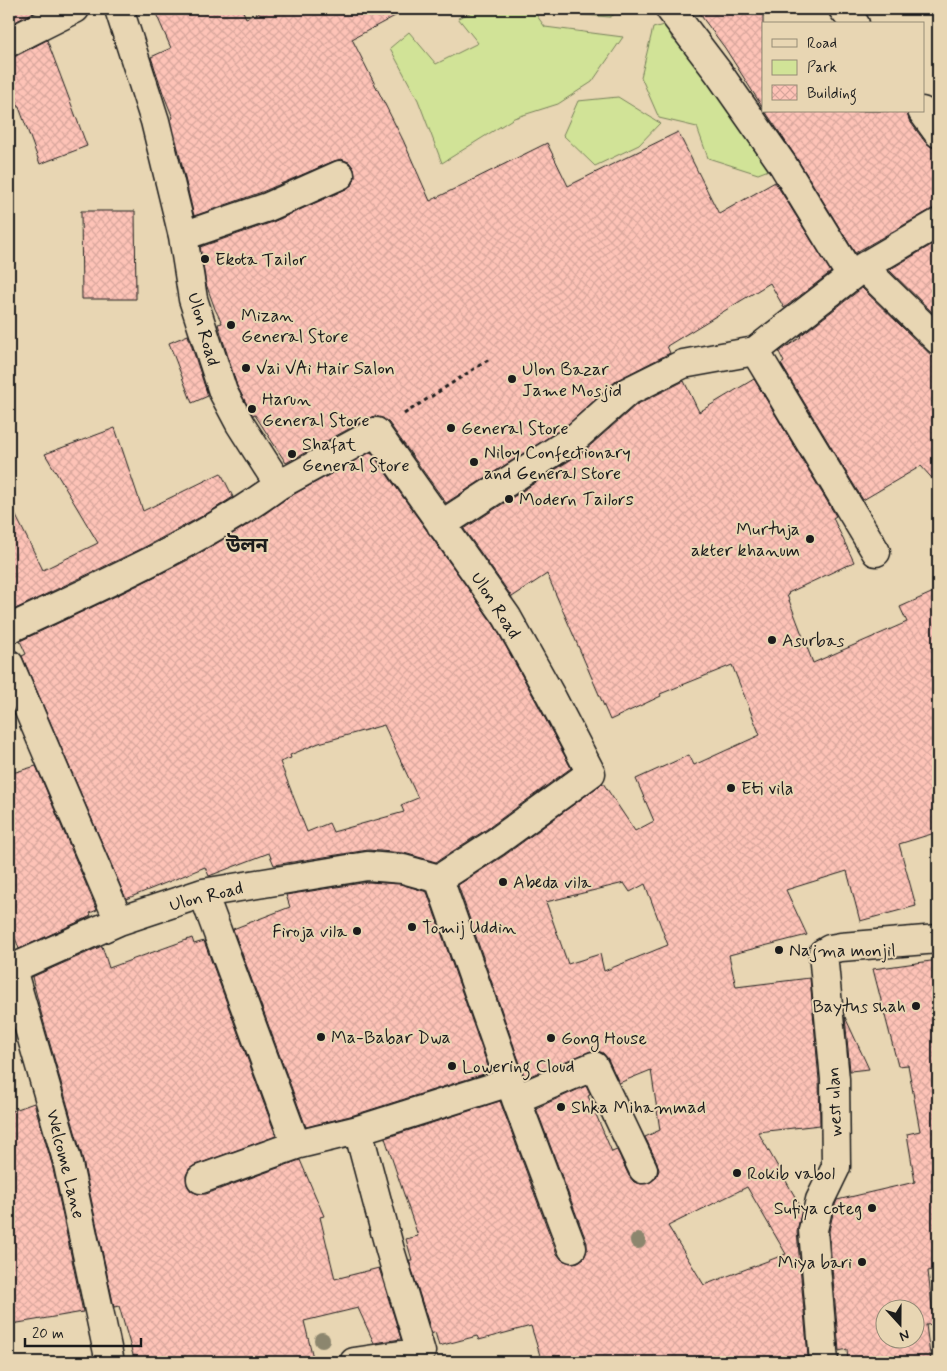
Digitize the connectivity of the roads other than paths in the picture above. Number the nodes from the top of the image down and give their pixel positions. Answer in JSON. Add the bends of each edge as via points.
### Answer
{"nodes":[{"id":1,"x":75,"y":9,"type":"edge"},
{"id":2,"x":119,"y":9,"type":"edge"},
{"id":3,"x":670,"y":9,"type":"edge"},
{"id":4,"x":843,"y":9,"type":"edge"},
{"id":5,"x":853,"y":22,"type":"edge"},
{"id":6,"x":9,"y":42,"type":"edge"},
{"id":7,"x":923,"y":112,"type":"edge"},
{"id":8,"x":938,"y":134,"type":"edge"},
{"id":9,"x":340,"y":175,"type":"dead end"},
{"id":10,"x":938,"y":223,"type":"edge"},
{"id":11,"x":183,"y":236,"type":"junction"},
{"id":12,"x":857,"y":272,"type":"junction"},
{"id":13,"x":938,"y":340,"type":"edge"},
{"id":14,"x":755,"y":351,"type":"junction"},
{"id":15,"x":279,"y":484,"type":"junction"},
{"id":16,"x":441,"y":525,"type":"junction"},
{"id":17,"x":876,"y":552,"type":"dead end"},
{"id":18,"x":9,"y":629,"type":"edge"},
{"id":19,"x":9,"y":664,"type":"edge"},
{"id":20,"x":439,"y":879,"type":"junction"},
{"id":21,"x":203,"y":893,"type":"junction"},
{"id":22,"x":119,"y":921,"type":"junction"},
{"id":23,"x":938,"y":939,"type":"edge"},
{"id":24,"x":10,"y":970,"type":"edge"},
{"id":25,"x":513,"y":1091,"type":"junction"},
{"id":26,"x":358,"y":1130,"type":"junction"},
{"id":27,"x":296,"y":1145,"type":"junction"},
{"id":28,"x":643,"y":1170,"type":"dead end"},
{"id":29,"x":201,"y":1179,"type":"dead end"},
{"id":30,"x":572,"y":1248,"type":"dead end"},
{"id":31,"x":110,"y":1362,"type":"edge"},
{"id":32,"x":354,"y":1362,"type":"edge"},
{"id":33,"x":824,"y":1362,"type":"edge"}],
"edges":[{"from":1,"to":6,"type":"street"},
{"from":2,"to":11,"type":"street","name":"Ulon Road","via":[[155,121]]},
{"from":3,"to":12,"type":"street","via":[[718,72]]},
{"from":4,"to":5,"type":"street"},
{"from":7,"to":8,"type":"street"},
{"from":9,"to":11,"type":"street","via":[[268,207]]},
{"from":10,"to":12,"type":"street"},
{"from":11,"to":15,"type":"street","name":"Ulon Road","via":[[193,298],[223,392]]},
{"from":12,"to":13,"type":"street"},
{"from":12,"to":14,"type":"street"},
{"from":14,"to":16,"type":"street","via":[[683,364],[627,392],[575,438]]},
{"from":14,"to":17,"type":"street"},
{"from":15,"to":16,"type":"street","name":"Ulon Road","via":[[376,432]]},
{"from":15,"to":18,"type":"street","via":[[250,506],[152,561]]},
{"from":16,"to":20,"type":"street","name":"Ulon Road","via":[[507,618],[591,773]]},
{"from":19,"to":22,"type":"street"},
{"from":20,"to":21,"type":"street","name":"Ulon Road","via":[[403,869],[367,866]]},
{"from":20,"to":25,"type":"street"},
{"from":21,"to":22,"type":"street","name":"Ulon Road"},
{"from":21,"to":27,"type":"street"},
{"from":22,"to":24,"type":"street","name":"Ulon Road"},
{"from":23,"to":33,"type":"street","name":"west ulan","via":[[841,947],[824,953],[835,1079],[836,1167],[820,1200],[813,1230]]},
{"from":24,"to":31,"type":"street","name":"Welcome Lane","via":[[68,1160]]},
{"from":25,"to":26,"type":"street"},
{"from":25,"to":28,"type":"street","via":[[594,1066]]},
{"from":25,"to":30,"type":"street"},
{"from":26,"to":27,"type":"street"},
{"from":26,"to":32,"type":"street","via":[[421,1352]]},
{"from":27,"to":29,"type":"street"}]}
